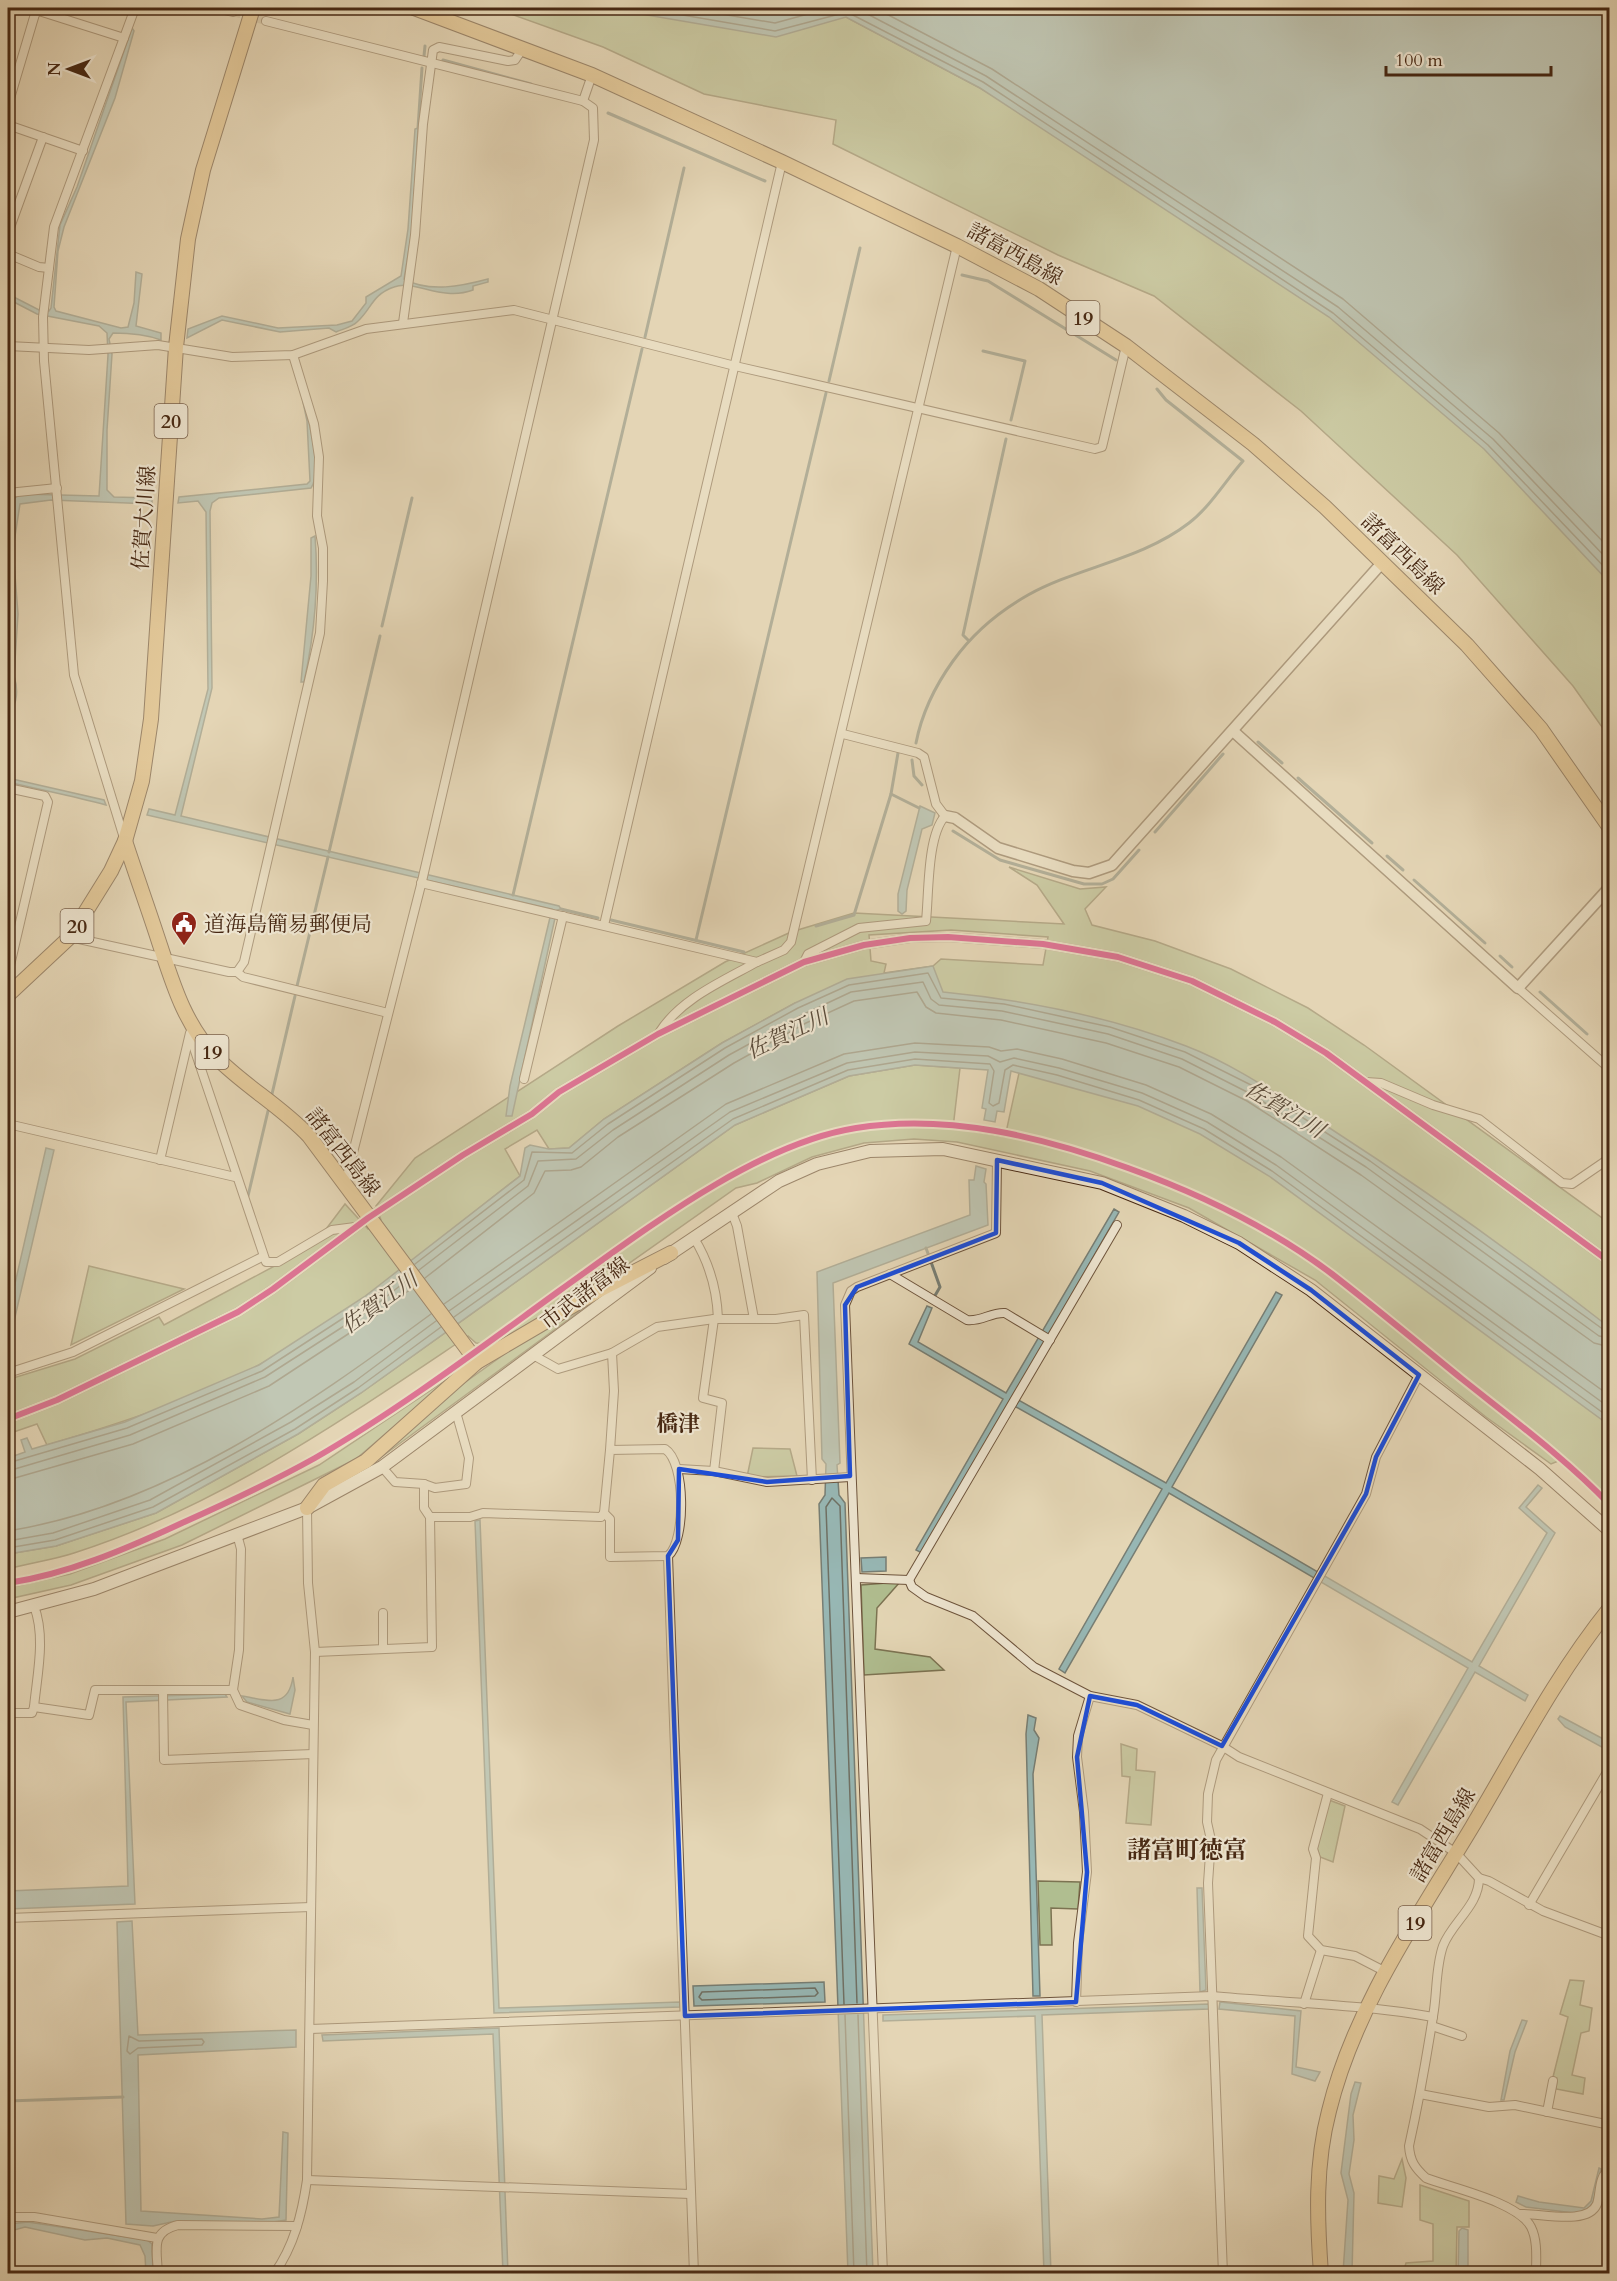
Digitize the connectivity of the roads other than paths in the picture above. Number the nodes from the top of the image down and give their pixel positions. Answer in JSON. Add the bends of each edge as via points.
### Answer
{"nodes":[{"id":1,"x":135,"y":8,"type":"edge"},
{"id":2,"x":216,"y":8,"type":"edge"},
{"id":3,"x":253,"y":8,"type":"edge"},
{"id":4,"x":414,"y":8,"type":"edge"},
{"id":5,"x":233,"y":12,"type":"dead end"},
{"id":6,"x":266,"y":21,"type":"tunnel mouth"},
{"id":7,"x":124,"y":38,"type":"junction"},
{"id":8,"x":523,"y":48,"type":"junction"},
{"id":9,"x":430,"y":63,"type":"junction"},
{"id":10,"x":592,"y":75,"type":"junction"},
{"id":11,"x":584,"y":101,"type":"junction"},
{"id":12,"x":8,"y":105,"type":"edge"},
{"id":13,"x":8,"y":125,"type":"edge"},
{"id":14,"x":43,"y":137,"type":"junction"},
{"id":15,"x":83,"y":151,"type":"junction"},
{"id":16,"x":782,"y":162,"type":"junction"},
{"id":17,"x":8,"y":233,"type":"edge"},
{"id":18,"x":957,"y":246,"type":"junction"},
{"id":19,"x":8,"y":254,"type":"edge"},
{"id":20,"x":49,"y":268,"type":"junction"},
{"id":21,"x":551,"y":321,"type":"junction"},
{"id":22,"x":403,"y":323,"type":"junction"},
{"id":23,"x":8,"y":346,"type":"edge"},
{"id":24,"x":176,"y":346,"type":"junction"},
{"id":25,"x":1126,"y":346,"type":"junction"},
{"id":26,"x":43,"y":349,"type":"junction"},
{"id":27,"x":293,"y":355,"type":"junction"},
{"id":28,"x":735,"y":366,"type":"junction"},
{"id":29,"x":918,"y":408,"type":"junction"},
{"id":30,"x":57,"y":490,"type":"junction"},
{"id":31,"x":8,"y":493,"type":"edge"},
{"id":32,"x":1381,"y":564,"type":"junction"},
{"id":33,"x":8,"y":594,"type":"edge"},
{"id":34,"x":8,"y":637,"type":"edge"},
{"id":35,"x":1233,"y":731,"type":"junction"},
{"id":36,"x":843,"y":734,"type":"junction"},
{"id":37,"x":8,"y":788,"type":"edge"},
{"id":38,"x":945,"y":816,"type":"junction"},
{"id":39,"x":1610,"y":828,"type":"edge"},
{"id":40,"x":125,"y":842,"type":"junction"},
{"id":41,"x":422,"y":878,"type":"junction"},
{"id":42,"x":1610,"y":887,"type":"edge"},
{"id":43,"x":556,"y":914,"type":"junction"},
{"id":44,"x":604,"y":925,"type":"junction"},
{"id":45,"x":70,"y":937,"type":"junction"},
{"id":46,"x":164,"y":958,"type":"junction"},
{"id":47,"x":757,"y":962,"type":"junction"},
{"id":48,"x":804,"y":962,"type":"junction"},
{"id":49,"x":237,"y":972,"type":"junction"},
{"id":50,"x":8,"y":988,"type":"edge"},
{"id":51,"x":1518,"y":988,"type":"junction"},
{"id":52,"x":8,"y":995,"type":"edge"},
{"id":53,"x":388,"y":1013,"type":"junction"},
{"id":54,"x":191,"y":1026,"type":"junction"},
{"id":55,"x":658,"y":1034,"type":"junction"},
{"id":56,"x":1610,"y":1069,"type":"edge"},
{"id":57,"x":524,"y":1079,"type":"dead end"},
{"id":58,"x":1366,"y":1082,"type":"junction"},
{"id":59,"x":8,"y":1124,"type":"edge"},
{"id":60,"x":1610,"y":1158,"type":"edge"},
{"id":61,"x":160,"y":1160,"type":"junction"},
{"id":62,"x":998,"y":1160,"type":"junction"},
{"id":63,"x":235,"y":1177,"type":"junction"},
{"id":64,"x":345,"y":1184,"type":"junction"},
{"id":65,"x":732,"y":1213,"type":"junction"},
{"id":66,"x":368,"y":1218,"type":"junction"},
{"id":67,"x":1117,"y":1225,"type":"dead end"},
{"id":68,"x":355,"y":1227,"type":"junction"},
{"id":69,"x":694,"y":1238,"type":"junction"},
{"id":70,"x":670,"y":1253,"type":"junction"},
{"id":71,"x":262,"y":1257,"type":"junction"},
{"id":72,"x":1610,"y":1262,"type":"edge"},
{"id":73,"x":890,"y":1274,"type":"junction"},
{"id":74,"x":716,"y":1319,"type":"junction"},
{"id":75,"x":754,"y":1319,"type":"junction"},
{"id":76,"x":1049,"y":1340,"type":"junction"},
{"id":77,"x":612,"y":1353,"type":"junction"},
{"id":78,"x":534,"y":1355,"type":"junction"},
{"id":79,"x":477,"y":1362,"type":"junction"},
{"id":80,"x":8,"y":1373,"type":"edge"},
{"id":81,"x":1419,"y":1375,"type":"junction"},
{"id":82,"x":456,"y":1413,"type":"junction"},
{"id":83,"x":8,"y":1419,"type":"edge"},
{"id":84,"x":610,"y":1450,"type":"junction"},
{"id":85,"x":382,"y":1467,"type":"junction"},
{"id":86,"x":679,"y":1469,"type":"junction"},
{"id":87,"x":714,"y":1471,"type":"junction"},
{"id":88,"x":847,"y":1477,"type":"junction"},
{"id":89,"x":815,"y":1480,"type":"junction"},
{"id":90,"x":424,"y":1484,"type":"junction"},
{"id":91,"x":307,"y":1508,"type":"junction"},
{"id":92,"x":604,"y":1513,"type":"junction"},
{"id":93,"x":430,"y":1517,"type":"junction"},
{"id":94,"x":1610,"y":1531,"type":"edge"},
{"id":95,"x":237,"y":1534,"type":"junction"},
{"id":96,"x":668,"y":1556,"type":"junction"},
{"id":97,"x":856,"y":1578,"type":"junction"},
{"id":98,"x":909,"y":1580,"type":"junction"},
{"id":99,"x":34,"y":1606,"type":"junction"},
{"id":100,"x":1610,"y":1608,"type":"edge"},
{"id":101,"x":8,"y":1612,"type":"edge"},
{"id":102,"x":383,"y":1612,"type":"dead end"},
{"id":103,"x":383,"y":1649,"type":"junction"},
{"id":104,"x":315,"y":1652,"type":"junction"},
{"id":105,"x":163,"y":1690,"type":"junction"},
{"id":106,"x":233,"y":1690,"type":"junction"},
{"id":107,"x":1090,"y":1696,"type":"junction"},
{"id":108,"x":34,"y":1707,"type":"junction"},
{"id":109,"x":8,"y":1713,"type":"edge"},
{"id":110,"x":313,"y":1725,"type":"junction"},
{"id":111,"x":1222,"y":1746,"type":"junction"},
{"id":112,"x":313,"y":1754,"type":"junction"},
{"id":113,"x":1610,"y":1767,"type":"edge"},
{"id":114,"x":1328,"y":1793,"type":"junction"},
{"id":115,"x":1456,"y":1853,"type":"junction"},
{"id":116,"x":1479,"y":1878,"type":"junction"},
{"id":117,"x":1529,"y":1905,"type":"junction"},
{"id":118,"x":311,"y":1907,"type":"junction"},
{"id":119,"x":8,"y":1918,"type":"edge"},
{"id":120,"x":1610,"y":1936,"type":"edge"},
{"id":121,"x":1321,"y":1950,"type":"junction"},
{"id":122,"x":1386,"y":1972,"type":"junction"},
{"id":123,"x":1212,"y":1996,"type":"junction"},
{"id":124,"x":1076,"y":2002,"type":"junction"},
{"id":125,"x":1304,"y":2004,"type":"junction"},
{"id":126,"x":869,"y":2008,"type":"junction"},
{"id":127,"x":1366,"y":2008,"type":"junction"},
{"id":128,"x":685,"y":2016,"type":"junction"},
{"id":129,"x":1432,"y":2022,"type":"junction"},
{"id":130,"x":310,"y":2029,"type":"junction"},
{"id":131,"x":1462,"y":2036,"type":"dead end"},
{"id":132,"x":1553,"y":2081,"type":"dead end"},
{"id":133,"x":1420,"y":2094,"type":"junction"},
{"id":134,"x":1547,"y":2112,"type":"junction"},
{"id":135,"x":1610,"y":2125,"type":"edge"},
{"id":136,"x":1610,"y":2170,"type":"edge"},
{"id":137,"x":307,"y":2181,"type":"junction"},
{"id":138,"x":690,"y":2194,"type":"junction"},
{"id":139,"x":1520,"y":2214,"type":"junction"},
{"id":140,"x":8,"y":2217,"type":"edge"},
{"id":141,"x":297,"y":2226,"type":"junction"},
{"id":142,"x":157,"y":2238,"type":"junction"},
{"id":143,"x":158,"y":2274,"type":"edge"},
{"id":144,"x":274,"y":2274,"type":"edge"},
{"id":145,"x":694,"y":2274,"type":"edge"},
{"id":146,"x":883,"y":2274,"type":"edge"},
{"id":147,"x":1223,"y":2274,"type":"edge"},
{"id":148,"x":1321,"y":2274,"type":"edge"},
{"id":149,"x":1536,"y":2274,"type":"edge"}],
"edges":[{"from":1,"to":7,"type":"street"},
{"from":2,"to":5,"type":"street"},
{"from":3,"to":24,"type":"main road","name":"佐賀大川線","number":"20","via":[[203,170],[188,239]]},
{"from":4,"to":8,"type":"main road","name":"諸富西島線","number":"19"},
{"from":6,"to":9,"type":"street"},
{"from":7,"to":12,"type":"street","via":[[39,11]]},
{"from":7,"to":15,"type":"street"},
{"from":8,"to":9,"type":"street","via":[[515,60],[508,61],[439,47],[433,50]]},
{"from":8,"to":10,"type":"main road","name":"諸富西島線","number":"19"},
{"from":9,"to":11,"type":"street"},
{"from":9,"to":22,"type":"street","via":[[416,235]]},
{"from":10,"to":11,"type":"street"},
{"from":10,"to":16,"type":"main road","name":"諸富西島線","number":"19"},
{"from":11,"to":21,"type":"street","via":[[593,108],[594,140]]},
{"from":13,"to":14,"type":"street"},
{"from":14,"to":15,"type":"street"},
{"from":14,"to":17,"type":"street"},
{"from":15,"to":20,"type":"street","via":[[54,227]]},
{"from":16,"to":18,"type":"main road","name":"諸富西島線","number":"19"},
{"from":16,"to":28,"type":"street"},
{"from":18,"to":25,"type":"main road","name":"諸富西島線","number":"19","via":[[1039,289]]},
{"from":18,"to":29,"type":"street"},
{"from":19,"to":20,"type":"street"},
{"from":20,"to":26,"type":"street"},
{"from":21,"to":22,"type":"street","via":[[502,310]]},
{"from":21,"to":28,"type":"street"},
{"from":21,"to":41,"type":"street"},
{"from":22,"to":27,"type":"street","via":[[366,328]]},
{"from":23,"to":26,"type":"street"},
{"from":24,"to":26,"type":"street"},
{"from":24,"to":27,"type":"street","via":[[232,357]]},
{"from":24,"to":40,"type":"main road","name":"佐賀大川線","number":"20","via":[[152,719],[142,781]]},
{"from":25,"to":29,"type":"street","via":[[1099,449]]},
{"from":25,"to":32,"type":"main road","name":"諸富西島線","number":"19","via":[[1253,444],[1325,507]]},
{"from":26,"to":30,"type":"street"},
{"from":27,"to":49,"type":"street","via":[[314,424],[319,457],[316,516],[322,548],[320,633],[244,962]]},
{"from":28,"to":29,"type":"street"},
{"from":28,"to":44,"type":"street"},
{"from":29,"to":36,"type":"street"},
{"from":30,"to":31,"type":"street"},
{"from":30,"to":40,"type":"street","via":[[76,688]]},
{"from":32,"to":35,"type":"street"},
{"from":32,"to":39,"type":"main road","name":"諸富西島線","number":"19","via":[[1467,645],[1541,729]]},
{"from":33,"to":34,"type":"street"},
{"from":35,"to":38,"type":"street","via":[[1112,865],[1102,870],[1073,872],[998,848],[955,818]]},
{"from":35,"to":51,"type":"street"},
{"from":36,"to":38,"type":"street","via":[[924,757],[936,804]]},
{"from":36,"to":47,"type":"street","via":[[795,931],[784,950]]},
{"from":37,"to":50,"type":"street","via":[[45,796],[48,802]]},
{"from":38,"to":48,"type":"street","via":[[938,824],[933,848],[926,921],[859,928],[808,954]]},
{"from":40,"to":45,"type":"main road","name":"佐賀大川線","number":"20"},
{"from":40,"to":46,"type":"main road","name":"諸富西島線","number":"19"},
{"from":41,"to":43,"type":"street"},
{"from":41,"to":53,"type":"street"},
{"from":42,"to":51,"type":"street"},
{"from":43,"to":44,"type":"street"},
{"from":43,"to":57,"type":"street"},
{"from":44,"to":47,"type":"street"},
{"from":45,"to":46,"type":"street"},
{"from":45,"to":52,"type":"main road","name":"佐賀大川線","number":"20"},
{"from":46,"to":49,"type":"street"},
{"from":46,"to":54,"type":"main road","name":"諸富西島線","number":"19"},
{"from":47,"to":55,"type":"street","via":[[670,1016]]},
{"from":48,"to":55,"type":"street"},
{"from":48,"to":58,"type":"street","via":[[864,945],[948,937],[1043,944],[1118,957],[1192,981],[1254,1011],[1326,1053]]},
{"from":49,"to":53,"type":"street","via":[[243,977]]},
{"from":51,"to":56,"type":"street"},
{"from":53,"to":64,"type":"street"},
{"from":54,"to":61,"type":"street"},
{"from":54,"to":63,"type":"street","via":[[194,1048]]},
{"from":54,"to":64,"type":"main road","name":"諸富西島線","number":"19","via":[[247,1086],[292,1118]]},
{"from":55,"to":66,"type":"street","via":[[560,1092],[532,1114]]},
{"from":58,"to":60,"type":"street","via":[[1382,1083],[1479,1119],[1562,1183],[1572,1184]]},
{"from":58,"to":72,"type":"street"},
{"from":59,"to":61,"type":"street"},
{"from":61,"to":63,"type":"street"},
{"from":62,"to":65,"type":"main road","name":"市武諸富線","via":[[943,1149],[870,1151],[817,1164],[779,1181]]},
{"from":62,"to":73,"type":"street","via":[[996,1233]]},
{"from":62,"to":81,"type":"main road","name":"市武諸富線","via":[[1102,1183],[1239,1243],[1311,1290]]},
{"from":63,"to":71,"type":"street"},
{"from":64,"to":66,"type":"main road","name":"諸富西島線","number":"19"},
{"from":65,"to":69,"type":"main road","name":"市武諸富線"},
{"from":65,"to":75,"type":"street","via":[[738,1226]]},
{"from":66,"to":68,"type":"street"},
{"from":66,"to":79,"type":"main road","number":"19"},
{"from":67,"to":76,"type":"street"},
{"from":68,"to":71,"type":"street","via":[[332,1230],[278,1262],[266,1262]]},
{"from":68,"to":83,"type":"street","via":[[238,1312],[57,1400]]},
{"from":69,"to":70,"type":"main road","name":"市武諸富線"},
{"from":69,"to":74,"type":"street","via":[[708,1260],[718,1298]]},
{"from":70,"to":78,"type":"main road","name":"市武諸富線"},
{"from":70,"to":79,"type":"main road"},
{"from":71,"to":80,"type":"street","via":[[73,1352]]},
{"from":73,"to":76,"type":"street","via":[[967,1320],[1005,1313]]},
{"from":73,"to":88,"type":"street","via":[[850,1291],[845,1305]]},
{"from":74,"to":75,"type":"street"},
{"from":74,"to":77,"type":"street","via":[[657,1327]]},
{"from":74,"to":87,"type":"street","via":[[703,1398],[722,1403]]},
{"from":75,"to":89,"type":"street","via":[[804,1315]]},
{"from":76,"to":98,"type":"street"},
{"from":77,"to":78,"type":"street","via":[[558,1369]]},
{"from":77,"to":84,"type":"street"},
{"from":78,"to":82,"type":"main road","name":"市武諸富線"},
{"from":79,"to":91,"type":"main road","via":[[366,1461],[324,1485]]},
{"from":81,"to":94,"type":"main road","name":"市武諸富線","via":[[1540,1469]]},
{"from":81,"to":111,"type":"street","via":[[1376,1457],[1366,1494]]},
{"from":82,"to":85,"type":"main road","name":"市武諸富線"},
{"from":82,"to":90,"type":"street","via":[[470,1458],[466,1484],[435,1488]]},
{"from":84,"to":86,"type":"street","via":[[665,1449],[672,1453]]},
{"from":84,"to":92,"type":"street"},
{"from":85,"to":90,"type":"street","via":[[395,1482]]},
{"from":85,"to":91,"type":"main road","name":"市武諸富線"},
{"from":86,"to":87,"type":"street"},
{"from":86,"to":96,"type":"street","via":[[678,1540]]},
{"from":87,"to":89,"type":"street","via":[[768,1482]]},
{"from":88,"to":89,"type":"street"},
{"from":88,"to":97,"type":"street"},
{"from":90,"to":93,"type":"street","via":[[424,1508]]},
{"from":91,"to":95,"type":"main road","name":"市武諸富線"},
{"from":91,"to":104,"type":"street","via":[[308,1583]]},
{"from":92,"to":93,"type":"street","via":[[601,1517],[483,1513],[470,1517]]},
{"from":92,"to":96,"type":"street","via":[[610,1519],[610,1557]]},
{"from":93,"to":103,"type":"street","via":[[432,1647]]},
{"from":95,"to":99,"type":"main road","name":"市武諸富線","via":[[94,1589]]},
{"from":95,"to":106,"type":"street","via":[[241,1549],[239,1650]]},
{"from":96,"to":128,"type":"street"},
{"from":97,"to":98,"type":"street"},
{"from":97,"to":126,"type":"street"},
{"from":98,"to":107,"type":"street","via":[[926,1597],[973,1616],[1034,1667]]},
{"from":99,"to":101,"type":"main road","name":"市武諸富線"},
{"from":99,"to":108,"type":"street","via":[[40,1636]]},
{"from":100,"to":115,"type":"main road","name":"諸富西島線","number":"19","via":[[1564,1671]]},
{"from":102,"to":103,"type":"street"},
{"from":103,"to":104,"type":"street"},
{"from":104,"to":110,"type":"street"},
{"from":105,"to":106,"type":"street"},
{"from":105,"to":108,"type":"street","via":[[95,1690],[89,1715]]},
{"from":105,"to":112,"type":"street","via":[[164,1760]]},
{"from":106,"to":110,"type":"street","via":[[240,1705]]},
{"from":107,"to":111,"type":"street","via":[[1137,1705]]},
{"from":107,"to":124,"type":"street","via":[[1078,1736],[1077,1757],[1087,1872]]},
{"from":108,"to":109,"type":"street","via":[[32,1713]]},
{"from":110,"to":112,"type":"street"},
{"from":111,"to":114,"type":"street","via":[[1239,1757]]},
{"from":111,"to":123,"type":"street","via":[[1208,1794]]},
{"from":112,"to":118,"type":"street"},
{"from":113,"to":117,"type":"street"},
{"from":114,"to":115,"type":"street","via":[[1420,1829]]},
{"from":114,"to":121,"type":"street","via":[[1313,1849],[1316,1858],[1308,1936]]},
{"from":115,"to":116,"type":"street"},
{"from":115,"to":122,"type":"main road","name":"諸富西島線","number":"19"},
{"from":116,"to":117,"type":"street"},
{"from":116,"to":129,"type":"street","via":[[1479,1888],[1470,1906],[1444,1943]]},
{"from":117,"to":120,"type":"street"},
{"from":118,"to":119,"type":"street"},
{"from":118,"to":130,"type":"street"},
{"from":121,"to":122,"type":"street","via":[[1356,1956]]},
{"from":121,"to":125,"type":"street"},
{"from":122,"to":127,"type":"main road","name":"諸富西島線","number":"19"},
{"from":123,"to":124,"type":"street"},
{"from":123,"to":125,"type":"street"},
{"from":123,"to":147,"type":"street"},
{"from":124,"to":126,"type":"street"},
{"from":125,"to":127,"type":"street"},
{"from":126,"to":128,"type":"street"},
{"from":126,"to":146,"type":"street"},
{"from":127,"to":129,"type":"street"},
{"from":127,"to":148,"type":"main road","name":"諸富西島線","number":"19","via":[[1340,2074],[1322,2145],[1318,2190]]},
{"from":128,"to":130,"type":"street"},
{"from":128,"to":138,"type":"street"},
{"from":129,"to":131,"type":"street"},
{"from":129,"to":133,"type":"street"},
{"from":130,"to":137,"type":"street"},
{"from":132,"to":134,"type":"street"},
{"from":133,"to":134,"type":"street","via":[[1489,2107],[1515,2105]]},
{"from":133,"to":139,"type":"street","via":[[1409,2146],[1414,2167],[1426,2178]]},
{"from":134,"to":135,"type":"street"},
{"from":136,"to":139,"type":"street","via":[[1603,2176],[1596,2206],[1589,2214],[1578,2218]]},
{"from":137,"to":138,"type":"street"},
{"from":137,"to":141,"type":"street"},
{"from":138,"to":145,"type":"street"},
{"from":139,"to":149,"type":"street","via":[[1531,2228]]},
{"from":140,"to":142,"type":"street","via":[[34,2217]]},
{"from":141,"to":142,"type":"street","via":[[178,2225],[165,2228]]},
{"from":141,"to":144,"type":"street","via":[[286,2256]]},
{"from":142,"to":143,"type":"street"}]}
